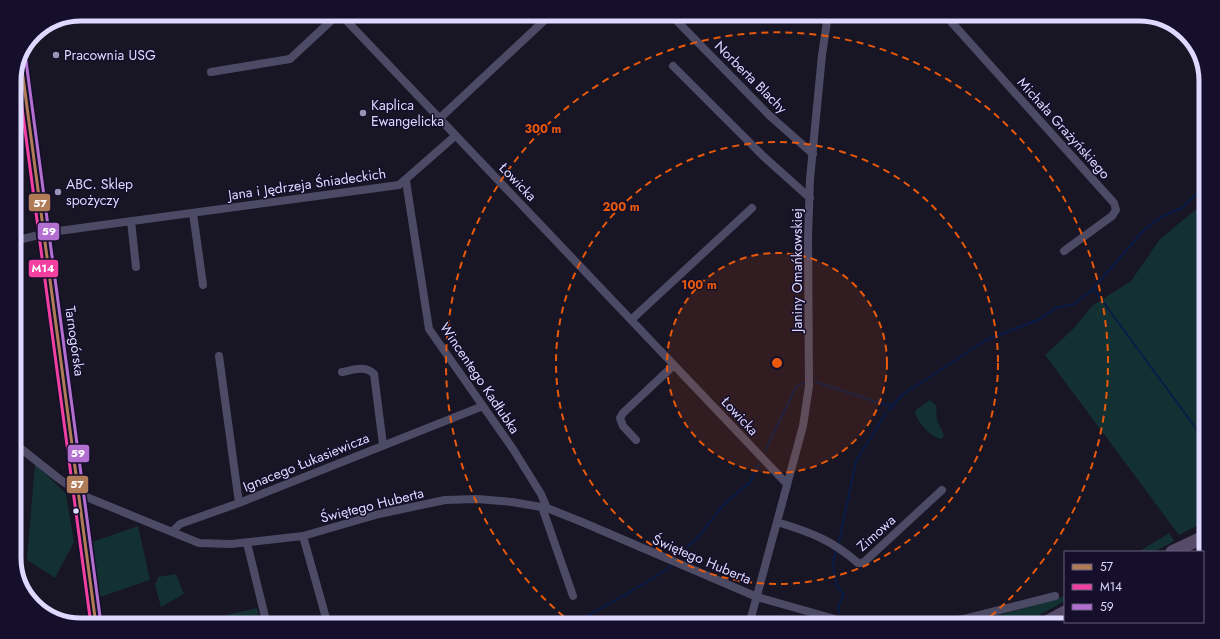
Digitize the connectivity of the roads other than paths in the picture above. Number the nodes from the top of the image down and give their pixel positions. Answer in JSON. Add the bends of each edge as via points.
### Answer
{"nodes":[{"id":1,"x":331,"y":21,"type":"edge"},
{"id":2,"x":347,"y":21,"type":"edge"},
{"id":3,"x":544,"y":21,"type":"edge"},
{"id":4,"x":677,"y":21,"type":"edge"},
{"id":5,"x":827,"y":21,"type":"edge"},
{"id":6,"x":950,"y":21,"type":"edge"},
{"id":7,"x":673,"y":66,"type":"dead end"},
{"id":8,"x":22,"y":70,"type":"edge"},
{"id":9,"x":212,"y":72,"type":"dead end"},
{"id":10,"x":439,"y":119,"type":"junction"},
{"id":11,"x":455,"y":136,"type":"junction"},
{"id":12,"x":813,"y":154,"type":"junction"},
{"id":13,"x":406,"y":181,"type":"junction"},
{"id":14,"x":810,"y":198,"type":"junction"},
{"id":15,"x":752,"y":208,"type":"dead end"},
{"id":16,"x":193,"y":213,"type":"junction"},
{"id":17,"x":131,"y":221,"type":"junction"},
{"id":18,"x":45,"y":234,"type":"junction"},
{"id":19,"x":21,"y":239,"type":"edge"},
{"id":20,"x":1064,"y":251,"type":"dead end"},
{"id":21,"x":136,"y":267,"type":"dead end"},
{"id":22,"x":203,"y":285,"type":"dead end"},
{"id":23,"x":631,"y":320,"type":"junction"},
{"id":24,"x":219,"y":356,"type":"dead end"},
{"id":25,"x":674,"y":365,"type":"junction"},
{"id":26,"x":342,"y":372,"type":"dead end"},
{"id":27,"x":483,"y":406,"type":"junction"},
{"id":28,"x":636,"y":440,"type":"dead end"},
{"id":29,"x":383,"y":445,"type":"junction"},
{"id":30,"x":21,"y":449,"type":"edge"},
{"id":31,"x":787,"y":484,"type":"junction"},
{"id":32,"x":942,"y":490,"type":"dead end"},
{"id":33,"x":79,"y":492,"type":"junction"},
{"id":34,"x":239,"y":503,"type":"junction"},
{"id":35,"x":545,"y":508,"type":"junction"},
{"id":36,"x":777,"y":522,"type":"junction"},
{"id":37,"x":173,"y":531,"type":"junction"},
{"id":38,"x":304,"y":536,"type":"junction"},
{"id":39,"x":1199,"y":539,"type":"edge"},
{"id":40,"x":247,"y":543,"type":"junction"},
{"id":41,"x":1174,"y":551,"type":"edge"},
{"id":42,"x":573,"y":596,"type":"dead end"},
{"id":43,"x":1055,"y":596,"type":"dead end"},
{"id":44,"x":757,"y":597,"type":"junction"},
{"id":45,"x":1064,"y":613,"type":"edge"},
{"id":46,"x":95,"y":618,"type":"edge"},
{"id":47,"x":265,"y":618,"type":"edge"},
{"id":48,"x":326,"y":618,"type":"edge"},
{"id":49,"x":751,"y":618,"type":"edge"},
{"id":50,"x":831,"y":618,"type":"edge"},
{"id":51,"x":964,"y":618,"type":"edge"},
{"id":52,"x":1054,"y":618,"type":"edge"}],
"edges":[{"from":1,"to":9,"type":"street","via":[[290,59]]},
{"from":2,"to":10,"type":"street","name":"Łowicka"},
{"from":3,"to":10,"type":"street"},
{"from":4,"to":12,"type":"street","name":"Norberta Blachy","via":[[769,115]]},
{"from":5,"to":12,"type":"street","name":"Janiny Omańkowskiej"},
{"from":6,"to":20,"type":"street","name":"Michała Grażyńskiego","via":[[1114,203],[1116,210],[1112,216]]},
{"from":7,"to":14,"type":"street","via":[[763,156]]},
{"from":8,"to":18,"type":"main road","name":"Tarnogórska"},
{"from":10,"to":11,"type":"street","name":"Łowicka"},
{"from":11,"to":13,"type":"street","name":"Jana i Jędrzeja Śniadeckich"},
{"from":11,"to":23,"type":"street","name":"Łowicka"},
{"from":12,"to":14,"type":"street","name":"Janiny Omańkowskiej"},
{"from":13,"to":16,"type":"street","name":"Jana i Jędrzeja Śniadeckich","via":[[399,185]]},
{"from":13,"to":27,"type":"street","name":"Wincentego Kadłubka","via":[[429,329]]},
{"from":14,"to":31,"type":"street","name":"Janiny Omańkowskiej","via":[[809,386],[803,426]]},
{"from":15,"to":23,"type":"street"},
{"from":16,"to":17,"type":"street","name":"Jana i Jędrzeja Śniadeckich"},
{"from":16,"to":22,"type":"street"},
{"from":17,"to":18,"type":"street","name":"Jana i Jędrzeja Śniadeckich"},
{"from":17,"to":21,"type":"street"},
{"from":18,"to":19,"type":"street","name":"Jana i Jędrzeja Śniadeckich"},
{"from":18,"to":33,"type":"main road","name":"Tarnogórska"},
{"from":23,"to":25,"type":"street","name":"Łowicka"},
{"from":24,"to":34,"type":"street","name":"Ignacego Łukasiewicza"},
{"from":25,"to":28,"type":"street","via":[[620,418],[623,426]]},
{"from":25,"to":31,"type":"street","name":"Łowicka"},
{"from":26,"to":29,"type":"street","name":"Ignacego Łukasiewicza","via":[[364,368],[374,374]]},
{"from":27,"to":29,"type":"street","name":"Ignacego Łukasiewicza"},
{"from":27,"to":35,"type":"street","name":"Wincentego Kadłubka","via":[[541,494]]},
{"from":29,"to":34,"type":"street","name":"Ignacego Łukasiewicza"},
{"from":30,"to":33,"type":"street","name":"Świętego Huberta"},
{"from":31,"to":36,"type":"street","name":"Janiny Omańkowskiej"},
{"from":32,"to":36,"type":"street","name":"Zimowa","via":[[863,563],[858,563],[837,545]]},
{"from":33,"to":37,"type":"street","name":"Świętego Huberta"},
{"from":33,"to":46,"type":"main road","name":"Tarnogórska"},
{"from":34,"to":37,"type":"street","name":"Ignacego Łukasiewicza","via":[[180,524]]},
{"from":35,"to":38,"type":"street","name":"Świętego Huberta","via":[[477,499],[444,500],[378,514]]},
{"from":35,"to":42,"type":"street"},
{"from":35,"to":44,"type":"street","name":"Świętego Huberta"},
{"from":36,"to":44,"type":"street","name":"Janiny Omańkowskiej"},
{"from":37,"to":40,"type":"street","name":"Świętego Huberta","via":[[199,542]]},
{"from":38,"to":40,"type":"street","name":"Świętego Huberta"},
{"from":38,"to":48,"type":"street"},
{"from":39,"to":41,"type":"main road"},
{"from":40,"to":47,"type":"street"},
{"from":43,"to":51,"type":"street"},
{"from":44,"to":49,"type":"street","name":"Janiny Omańkowskiej"},
{"from":44,"to":50,"type":"street","name":"Świętego Huberta"},
{"from":45,"to":52,"type":"main road"}]}
